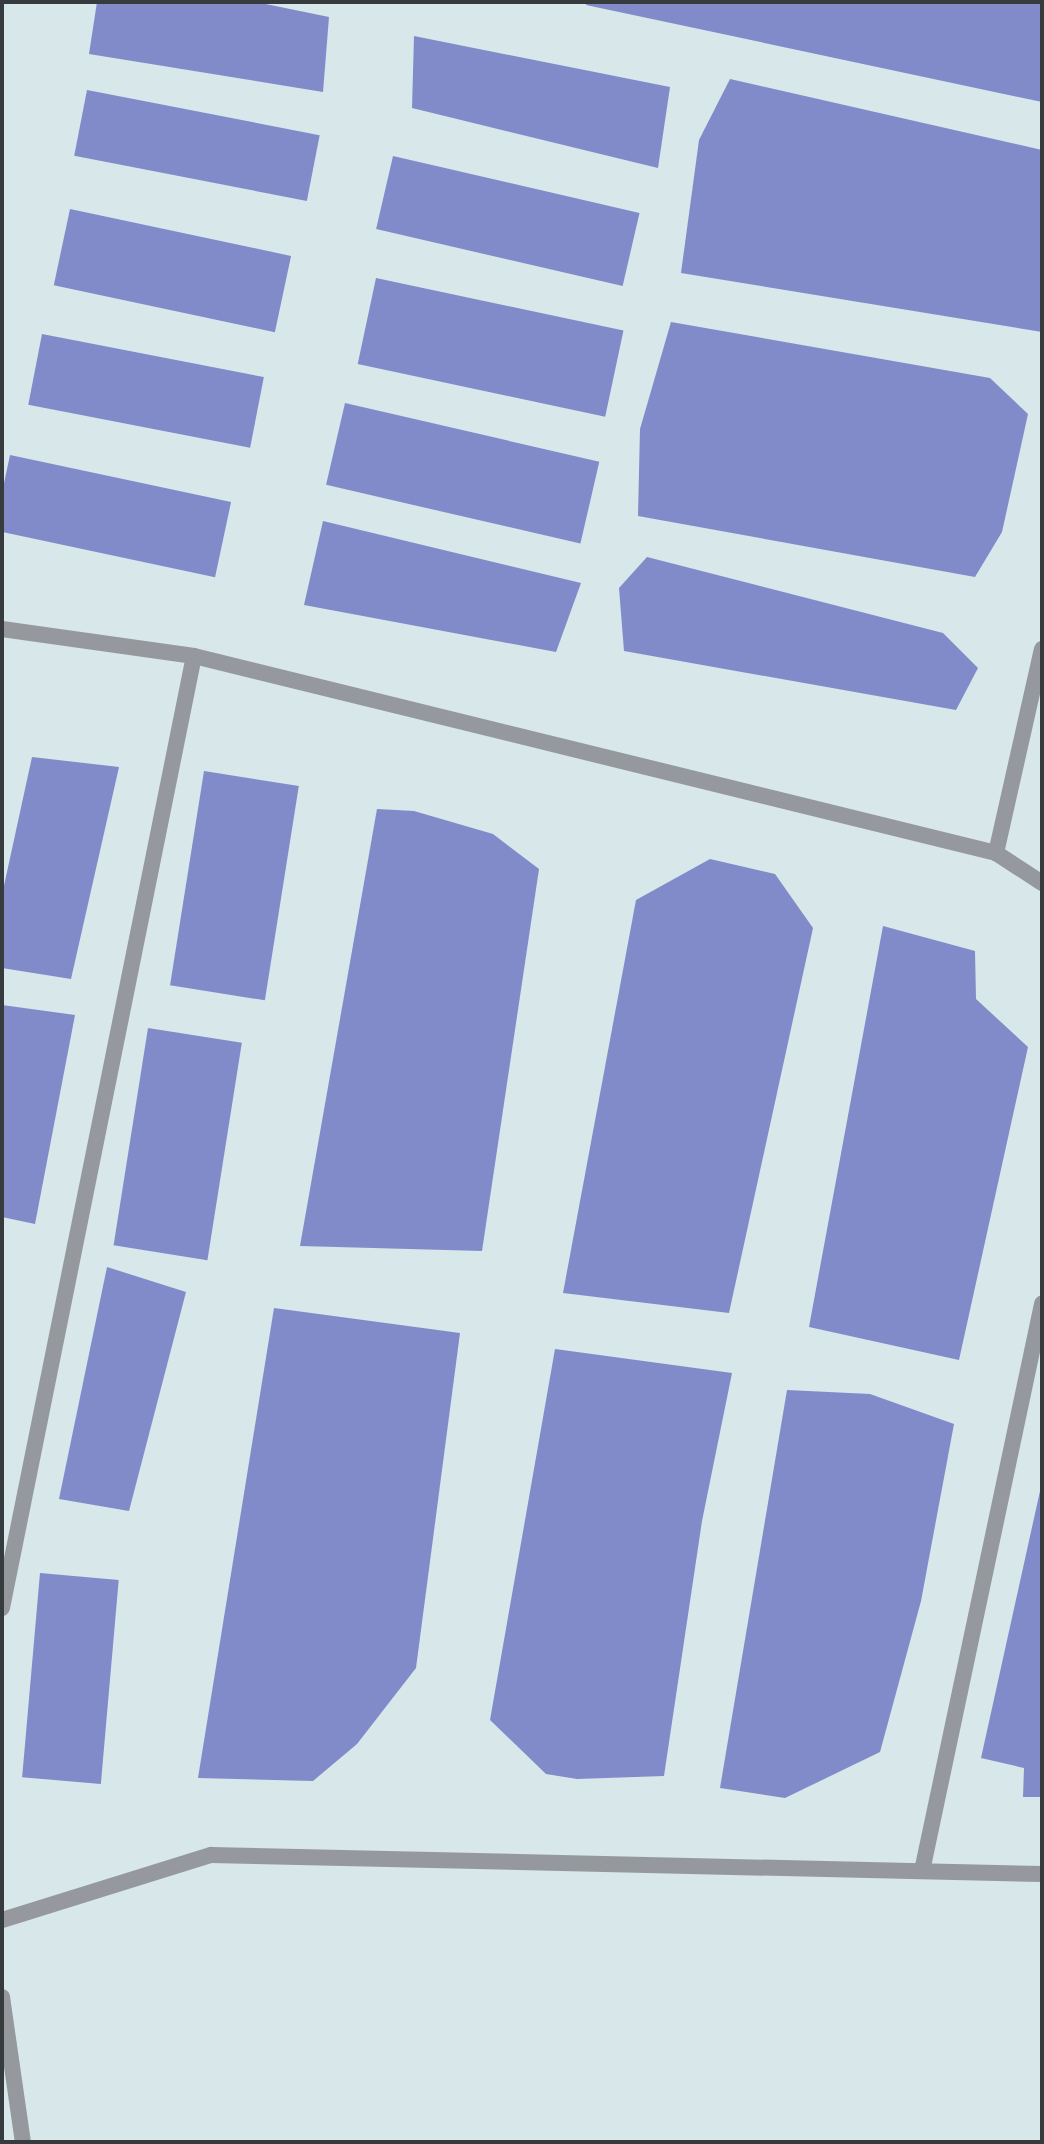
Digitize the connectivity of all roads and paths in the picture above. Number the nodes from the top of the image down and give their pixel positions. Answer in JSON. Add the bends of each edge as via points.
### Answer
{"nodes":[{"id":1,"x":2,"y":629,"type":"edge"},
{"id":2,"x":1042,"y":649,"type":"edge"},
{"id":3,"x":194,"y":656,"type":"junction"},
{"id":4,"x":996,"y":853,"type":"junction"},
{"id":5,"x":1042,"y":883,"type":"edge"},
{"id":6,"x":1042,"y":1304,"type":"edge"},
{"id":7,"x":2,"y":1608,"type":"edge"},
{"id":8,"x":922,"y":1871,"type":"junction"},
{"id":9,"x":1042,"y":1874,"type":"edge"},
{"id":10,"x":2,"y":1920,"type":"edge"},
{"id":11,"x":2,"y":1997,"type":"edge"},
{"id":12,"x":23,"y":2142,"type":"edge"}],
"edges":[{"from":1,"to":3,"type":"street"},
{"from":2,"to":4,"type":"street"},
{"from":3,"to":4,"type":"street"},
{"from":3,"to":7,"type":"street"},
{"from":4,"to":5,"type":"street"},
{"from":6,"to":8,"type":"street"},
{"from":8,"to":9,"type":"street"},
{"from":8,"to":10,"type":"street","via":[[211,1855]]},
{"from":11,"to":12,"type":"street"}]}
